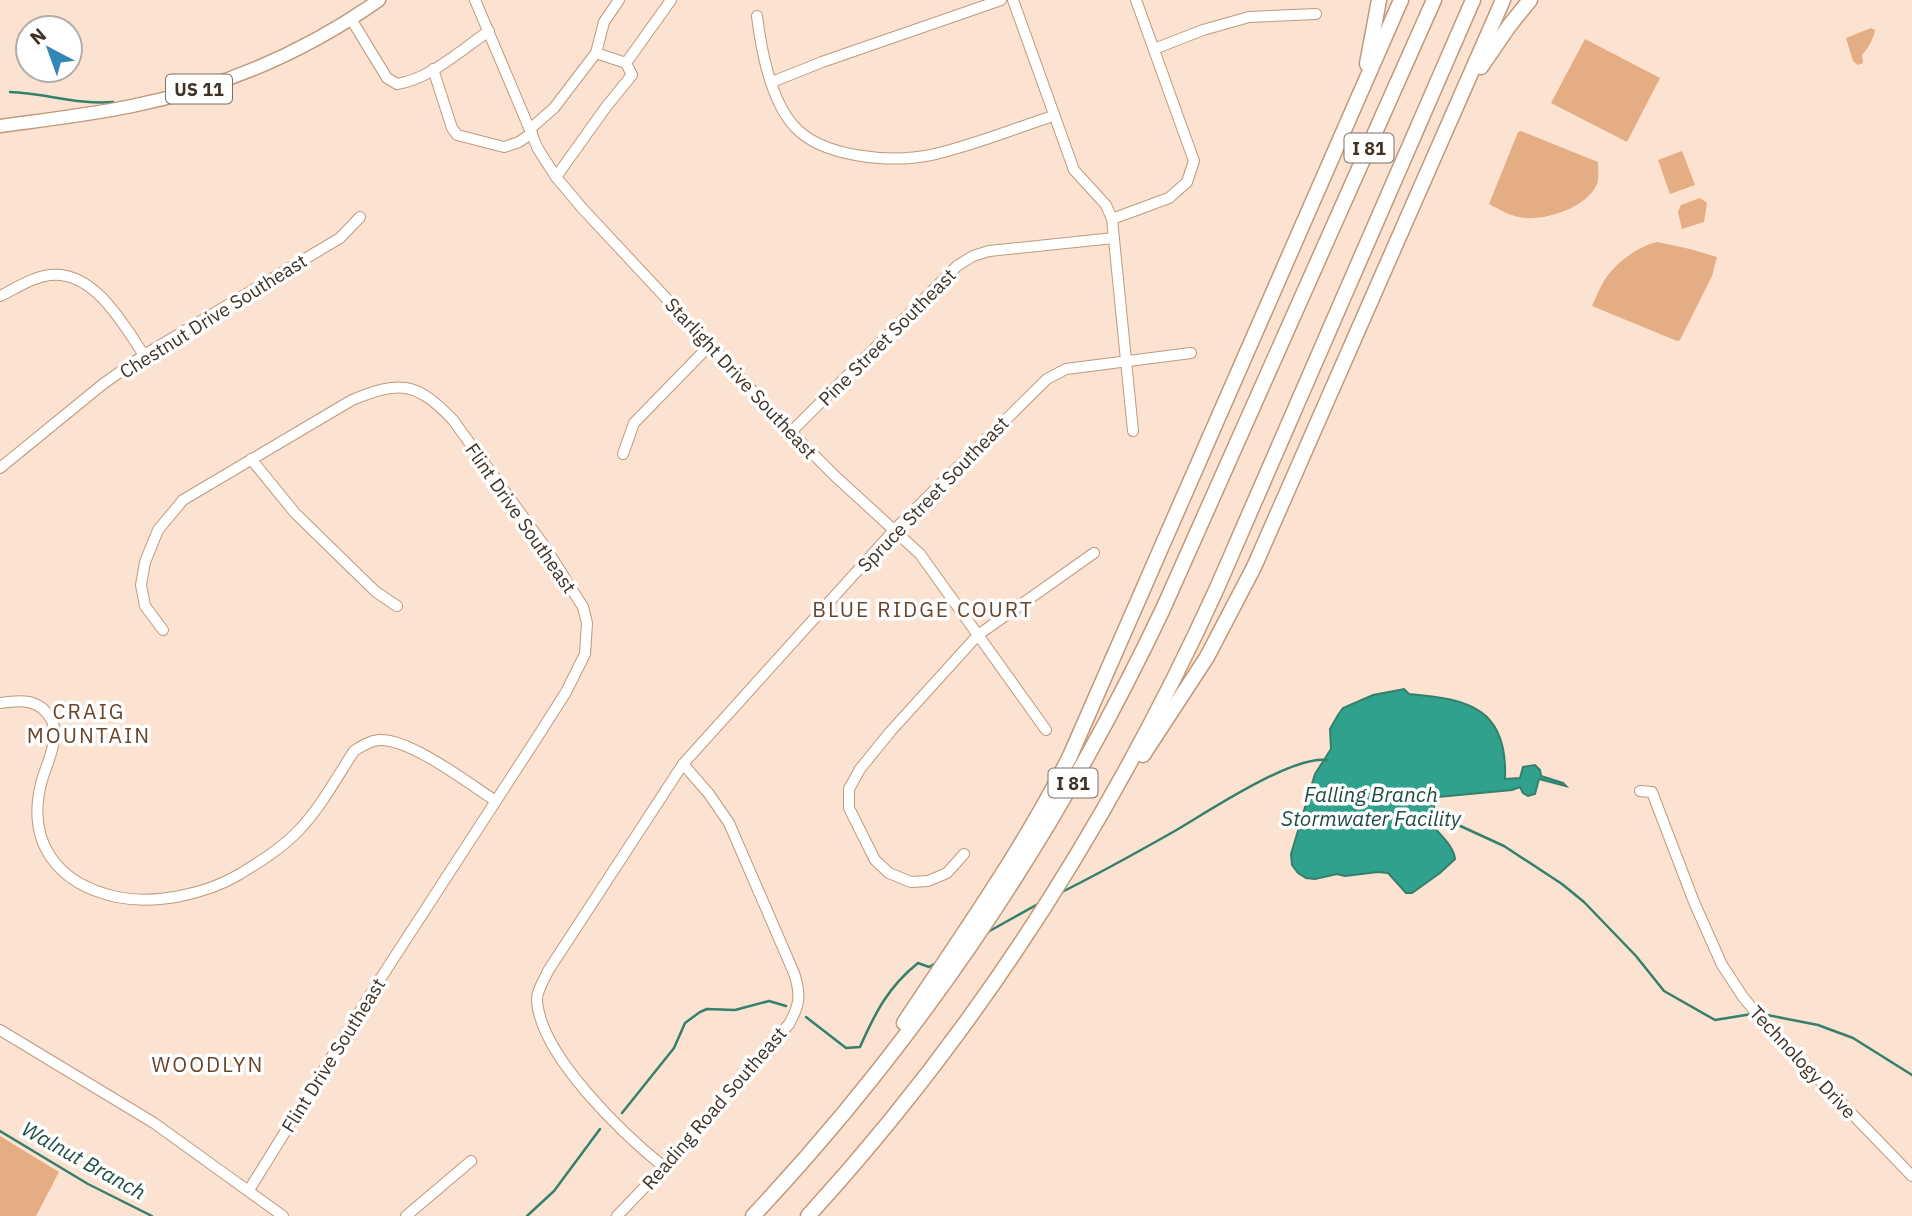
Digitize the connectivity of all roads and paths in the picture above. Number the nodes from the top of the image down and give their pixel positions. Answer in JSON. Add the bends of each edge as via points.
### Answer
{"nodes":[{"id":1,"x":380,"y":0,"type":"edge"},
{"id":2,"x":475,"y":0,"type":"edge"},
{"id":3,"x":619,"y":0,"type":"edge"},
{"id":4,"x":671,"y":0,"type":"edge"},
{"id":5,"x":1000,"y":0,"type":"edge"},
{"id":6,"x":1013,"y":0,"type":"edge"},
{"id":7,"x":1136,"y":0,"type":"edge"},
{"id":8,"x":1379,"y":0,"type":"edge"},
{"id":9,"x":1401,"y":0,"type":"edge"},
{"id":10,"x":1434,"y":0,"type":"edge"},
{"id":11,"x":1473,"y":0,"type":"edge"},
{"id":12,"x":1503,"y":0,"type":"edge"},
{"id":13,"x":1530,"y":0,"type":"edge"},
{"id":14,"x":1316,"y":15,"type":"dead end"},
{"id":15,"x":757,"y":16,"type":"dead end"},
{"id":16,"x":351,"y":19,"type":"junction"},
{"id":17,"x":489,"y":31,"type":"junction"},
{"id":18,"x":1154,"y":49,"type":"junction"},
{"id":19,"x":596,"y":53,"type":"junction"},
{"id":20,"x":626,"y":63,"type":"junction"},
{"id":21,"x":433,"y":69,"type":"junction"},
{"id":22,"x":772,"y":82,"type":"junction"},
{"id":23,"x":1362,"y":89,"type":"junction"},
{"id":24,"x":1456,"y":107,"type":"junction"},
{"id":25,"x":1053,"y":116,"type":"junction"},
{"id":26,"x":0,"y":126,"type":"edge"},
{"id":27,"x":531,"y":131,"type":"junction"},
{"id":28,"x":556,"y":177,"type":"junction"},
{"id":29,"x":360,"y":216,"type":"dead end"},
{"id":30,"x":1112,"y":219,"type":"junction"},
{"id":31,"x":1114,"y":238,"type":"junction"},
{"id":32,"x":0,"y":296,"type":"edge"},
{"id":33,"x":710,"y":345,"type":"junction"},
{"id":34,"x":1191,"y":354,"type":"dead end"},
{"id":35,"x":144,"y":355,"type":"junction"},
{"id":36,"x":1127,"y":362,"type":"junction"},
{"id":37,"x":1133,"y":431,"type":"dead end"},
{"id":38,"x":791,"y":432,"type":"junction"},
{"id":39,"x":623,"y":454,"type":"dead end"},
{"id":40,"x":251,"y":459,"type":"junction"},
{"id":41,"x":0,"y":468,"type":"edge"},
{"id":42,"x":895,"y":529,"type":"junction"},
{"id":43,"x":1094,"y":553,"type":"dead end"},
{"id":44,"x":397,"y":606,"type":"dead end"},
{"id":45,"x":163,"y":630,"type":"dead end"},
{"id":46,"x":978,"y":635,"type":"junction"},
{"id":47,"x":0,"y":703,"type":"edge"},
{"id":48,"x":1046,"y":730,"type":"dead end"},
{"id":49,"x":683,"y":764,"type":"junction"},
{"id":50,"x":1640,"y":791,"type":"dead end"},
{"id":51,"x":496,"y":802,"type":"junction"},
{"id":52,"x":1104,"y":811,"type":"junction"},
{"id":53,"x":964,"y":854,"type":"dead end"},
{"id":54,"x":0,"y":1030,"type":"edge"},
{"id":55,"x":848,"y":1109,"type":"junction"},
{"id":56,"x":471,"y":1161,"type":"dead end"},
{"id":57,"x":664,"y":1167,"type":"junction"},
{"id":58,"x":1912,"y":1176,"type":"edge"},
{"id":59,"x":249,"y":1190,"type":"junction"},
{"id":60,"x":283,"y":1216,"type":"edge"},
{"id":61,"x":406,"y":1216,"type":"edge"},
{"id":62,"x":617,"y":1216,"type":"edge"},
{"id":63,"x":754,"y":1216,"type":"edge"},
{"id":64,"x":808,"y":1216,"type":"edge"}],
"edges":[{"from":1,"to":16,"type":"main road","number":"US 11"},
{"from":2,"to":17,"type":"street","name":"Starlight Drive Southeast"},
{"from":3,"to":19,"type":"street","via":[[604,22]]},
{"from":4,"to":20,"type":"street"},
{"from":5,"to":22,"type":"street"},
{"from":6,"to":25,"type":"street"},
{"from":7,"to":18,"type":"street"},
{"from":8,"to":23,"type":"highway"},
{"from":9,"to":23,"type":"highway"},
{"from":10,"to":55,"type":"highway","number":"I 81","via":[[1127,685],[1052,820],[983,929]]},
{"from":11,"to":52,"type":"highway","number":"I 81","via":[[1198,630]]},
{"from":12,"to":24,"type":"highway"},
{"from":13,"to":24,"type":"highway"},
{"from":14,"to":18,"type":"street","via":[[1249,17]]},
{"from":15,"to":22,"type":"street"},
{"from":16,"to":21,"type":"street","via":[[387,78],[397,84],[408,82]]},
{"from":16,"to":26,"type":"main road","number":"US 11","via":[[286,55],[205,88],[131,107]]},
{"from":17,"to":21,"type":"street"},
{"from":17,"to":27,"type":"street","name":"Starlight Drive Southeast"},
{"from":18,"to":30,"type":"street","via":[[1194,160],[1187,182],[1169,198]]},
{"from":19,"to":20,"type":"street"},
{"from":19,"to":27,"type":"street"},
{"from":20,"to":28,"type":"street","via":[[632,75]]},
{"from":21,"to":27,"type":"street","via":[[457,135],[504,148]]},
{"from":22,"to":25,"type":"street","via":[[780,106],[811,141],[832,150],[878,158],[929,155]]},
{"from":23,"to":55,"type":"highway","via":[[1048,800]]},
{"from":24,"to":52,"type":"highway","via":[[1254,567],[1207,657]]},
{"from":25,"to":30,"type":"street","via":[[1074,170],[1106,205]]},
{"from":27,"to":28,"type":"street","name":"Starlight Drive Southeast"},
{"from":28,"to":33,"type":"street","name":"Starlight Drive Southeast"},
{"from":29,"to":35,"type":"street","name":"Chestnut Drive Southeast","via":[[340,238]]},
{"from":30,"to":31,"type":"street"},
{"from":31,"to":36,"type":"street"},
{"from":31,"to":38,"type":"street","name":"Pine Street Southeast","via":[[973,256],[957,266]]},
{"from":32,"to":35,"type":"street","via":[[49,275],[68,276],[86,284],[105,302]]},
{"from":33,"to":38,"type":"street","name":"Starlight Drive Southeast"},
{"from":33,"to":39,"type":"street","via":[[634,423]]},
{"from":34,"to":36,"type":"street","name":"Spruce Street Southeast"},
{"from":35,"to":41,"type":"street","name":"Chestnut Drive Southeast"},
{"from":36,"to":37,"type":"street"},
{"from":36,"to":42,"type":"street","name":"Spruce Street Southeast","via":[[1066,369],[1047,379]]},
{"from":38,"to":42,"type":"street","name":"Starlight Drive Southeast"},
{"from":40,"to":44,"type":"street","via":[[295,513],[376,592]]},
{"from":40,"to":45,"type":"street","name":"Flint Drive Southeast","via":[[183,500],[158,530],[141,585],[145,606]]},
{"from":40,"to":51,"type":"street","name":"Flint Drive Southeast","via":[[377,389],[398,386],[418,390],[453,420],[545,547],[583,607],[586,654]]},
{"from":42,"to":46,"type":"street","name":"Starlight Drive Southeast","via":[[920,554]]},
{"from":42,"to":49,"type":"street","name":"Spruce Street Southeast"},
{"from":43,"to":46,"type":"street"},
{"from":46,"to":48,"type":"street","name":"Starlight Drive Southeast"},
{"from":46,"to":53,"type":"street","via":[[890,732],[849,789],[849,808],[875,860],[889,873],[911,882],[928,881],[947,873]]},
{"from":47,"to":51,"type":"street","via":[[30,701],[53,720],[54,737],[38,803],[39,824],[52,862],[78,883],[130,900],[203,890],[261,861],[301,829],[354,751],[366,743],[403,744]]},
{"from":49,"to":57,"type":"street","name":"Reading Road Southeast","via":[[729,823],[801,993],[789,1024]]},
{"from":49,"to":57,"type":"street","name":"Spruce Street Southeast","via":[[548,971],[536,999],[544,1028],[590,1098]]},
{"from":50,"to":58,"type":"street","name":"Technology Drive","via":[[1652,792],[1694,902],[1722,965],[1743,997]]},
{"from":51,"to":59,"type":"street","name":"Flint Drive Southeast"},
{"from":52,"to":64,"type":"highway","number":"I 81","via":[[972,1013],[879,1135]]},
{"from":54,"to":59,"type":"street","via":[[131,1108]]},
{"from":55,"to":63,"type":"highway","number":"I 81"},
{"from":56,"to":61,"type":"street"},
{"from":57,"to":62,"type":"street","name":"Reading Road Southeast"},
{"from":59,"to":60,"type":"street"}]}
